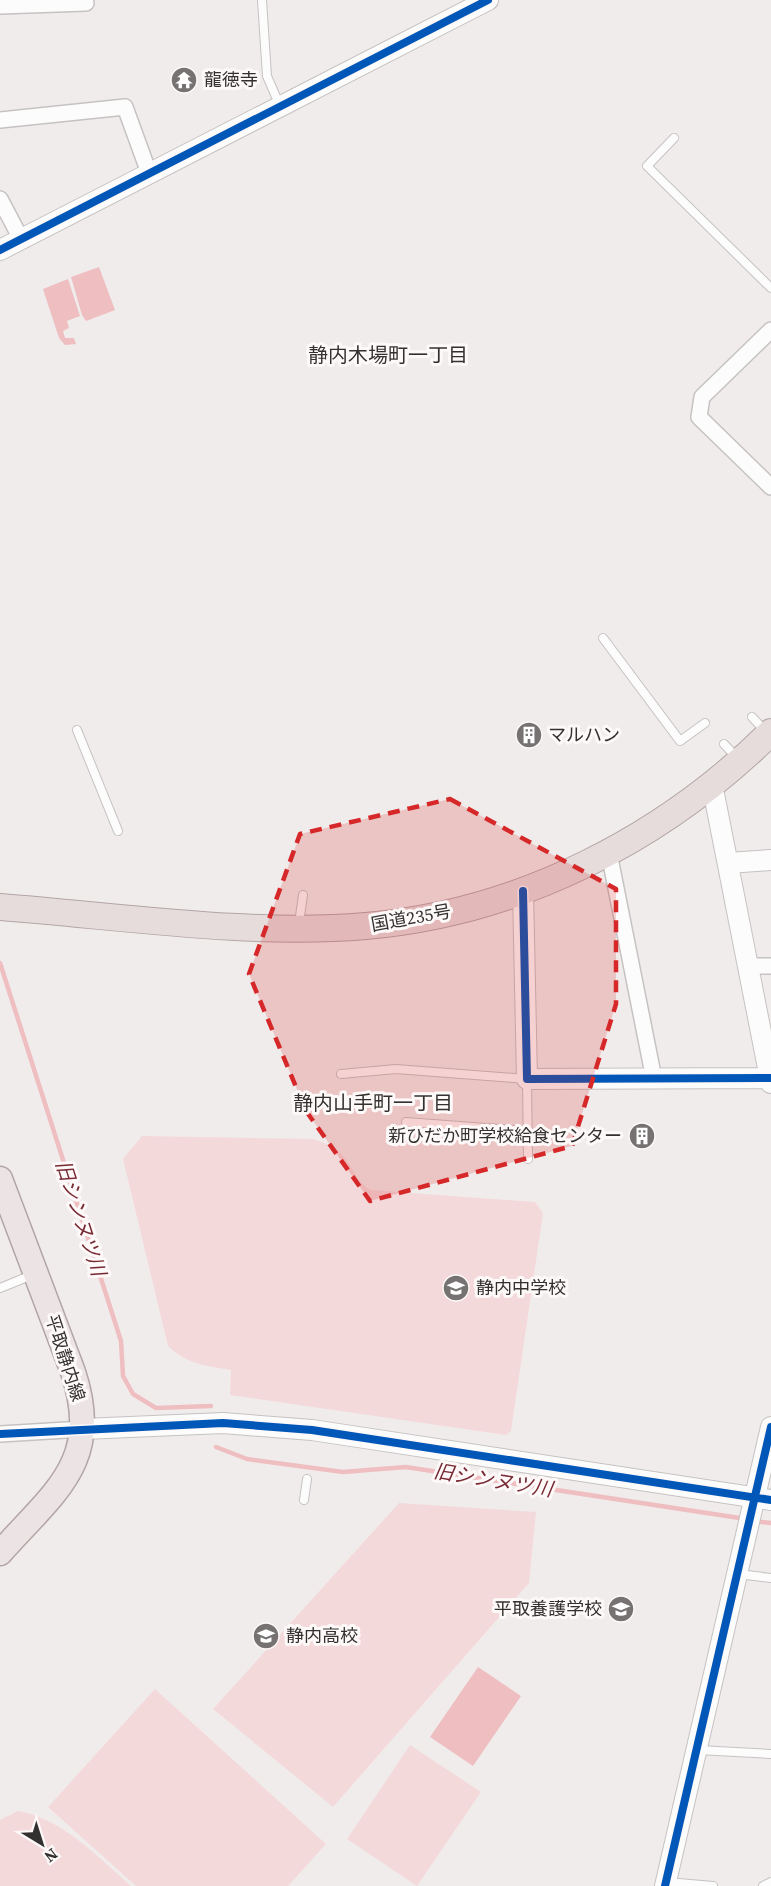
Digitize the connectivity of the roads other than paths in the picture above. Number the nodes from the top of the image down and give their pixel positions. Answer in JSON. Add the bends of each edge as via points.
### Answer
{"nodes":[{"id":1,"x":262,"y":0,"type":"edge"},
{"id":2,"x":488,"y":0,"type":"edge"},
{"id":3,"x":86,"y":3,"type":"dead end"},
{"id":4,"x":0,"y":6,"type":"edge"},
{"id":5,"x":280,"y":106,"type":"junction"},
{"id":6,"x":0,"y":120,"type":"edge"},
{"id":7,"x":674,"y":138,"type":"dead end"},
{"id":8,"x":148,"y":173,"type":"junction"},
{"id":9,"x":0,"y":199,"type":"edge"},
{"id":10,"x":21,"y":239,"type":"junction"},
{"id":11,"x":0,"y":250,"type":"edge"},
{"id":12,"x":771,"y":288,"type":"edge"},
{"id":13,"x":771,"y":330,"type":"edge"},
{"id":14,"x":771,"y":487,"type":"edge"},
{"id":15,"x":603,"y":638,"type":"dead end"},
{"id":16,"x":705,"y":723,"type":"dead end"},
{"id":17,"x":764,"y":728,"type":"edge"},
{"id":18,"x":77,"y":730,"type":"dead end"},
{"id":19,"x":712,"y":784,"type":"junction"},
{"id":20,"x":118,"y":831,"type":"dead end"},
{"id":21,"x":609,"y":853,"type":"junction"},
{"id":22,"x":771,"y":860,"type":"edge"},
{"id":23,"x":728,"y":863,"type":"junction"},
{"id":24,"x":523,"y":891,"type":"junction"},
{"id":25,"x":303,"y":895,"type":"dead end"},
{"id":26,"x":0,"y":907,"type":"edge"},
{"id":27,"x":299,"y":928,"type":"junction"},
{"id":28,"x":748,"y":966,"type":"junction"},
{"id":29,"x":771,"y":966,"type":"edge"},
{"id":30,"x":341,"y":1074,"type":"dead end"},
{"id":31,"x":526,"y":1079,"type":"junction"},
{"id":32,"x":654,"y":1079,"type":"junction"},
{"id":33,"x":771,"y":1080,"type":"edge"},
{"id":34,"x":406,"y":1122,"type":"dead end"},
{"id":35,"x":528,"y":1131,"type":"junction"},
{"id":36,"x":528,"y":1159,"type":"dead end"},
{"id":37,"x":0,"y":1179,"type":"edge"},
{"id":38,"x":35,"y":1274,"type":"junction"},
{"id":39,"x":0,"y":1288,"type":"edge"},
{"id":40,"x":771,"y":1428,"type":"edge"},
{"id":41,"x":83,"y":1429,"type":"junction"},
{"id":42,"x":0,"y":1434,"type":"edge"},
{"id":43,"x":307,"y":1479,"type":"dead end"},
{"id":44,"x":304,"y":1500,"type":"dead end"},
{"id":45,"x":757,"y":1509,"type":"edge"},
{"id":46,"x":0,"y":1553,"type":"edge"},
{"id":47,"x":738,"y":1574,"type":"junction"},
{"id":48,"x":771,"y":1578,"type":"edge"},
{"id":49,"x":697,"y":1750,"type":"junction"},
{"id":50,"x":771,"y":1754,"type":"edge"},
{"id":51,"x":771,"y":1882,"type":"edge"},
{"id":52,"x":665,"y":1884,"type":"edge"},
{"id":53,"x":713,"y":1886,"type":"edge"},
{"id":54,"x":763,"y":1886,"type":"edge"}],
"edges":[{"from":1,"to":5,"type":"lane","via":[[267,76]]},
{"from":2,"to":5,"type":"street"},
{"from":3,"to":4,"type":"street"},
{"from":5,"to":8,"type":"street"},
{"from":6,"to":8,"type":"street","via":[[125,107]]},
{"from":7,"to":12,"type":"lane","via":[[648,166]]},
{"from":8,"to":10,"type":"street"},
{"from":9,"to":10,"type":"street"},
{"from":10,"to":11,"type":"street"},
{"from":13,"to":14,"type":"street","via":[[702,397],[699,417]]},
{"from":15,"to":16,"type":"lane","via":[[680,741]]},
{"from":17,"to":19,"type":"highway","name":"国道235号","via":[[731,752]]},
{"from":18,"to":20,"type":"lane"},
{"from":19,"to":21,"type":"highway","name":"国道235号","via":[[650,830]]},
{"from":19,"to":23,"type":"street"},
{"from":21,"to":24,"type":"highway","name":"国道235号"},
{"from":21,"to":32,"type":"street"},
{"from":22,"to":23,"type":"street"},
{"from":23,"to":28,"type":"street"},
{"from":24,"to":27,"type":"highway","name":"国道235号","via":[[409,920],[368,926]]},
{"from":24,"to":31,"type":"street"},
{"from":25,"to":27,"type":"lane"},
{"from":26,"to":27,"type":"highway","name":"国道235号","via":[[237,927]]},
{"from":28,"to":29,"type":"street"},
{"from":28,"to":33,"type":"street"},
{"from":30,"to":31,"type":"lane","via":[[396,1070]]},
{"from":31,"to":32,"type":"street"},
{"from":31,"to":35,"type":"lane"},
{"from":32,"to":33,"type":"street"},
{"from":34,"to":35,"type":"lane"},
{"from":35,"to":36,"type":"lane"},
{"from":37,"to":38,"type":"main road","name":"平取静内線"},
{"from":38,"to":39,"type":"lane"},
{"from":38,"to":41,"type":"main road","name":"平取静内線","via":[[81,1397]]},
{"from":40,"to":45,"type":"street"},
{"from":41,"to":42,"type":"street"},
{"from":41,"to":45,"type":"street","via":[[224,1423],[279,1427]]},
{"from":41,"to":46,"type":"main road","name":"平取静内線","via":[[75,1462],[61,1485]]},
{"from":43,"to":44,"type":"lane"},
{"from":45,"to":47,"type":"street"},
{"from":47,"to":48,"type":"lane"},
{"from":47,"to":49,"type":"street"},
{"from":49,"to":50,"type":"lane"},
{"from":49,"to":52,"type":"street"},
{"from":51,"to":54,"type":"lane"},
{"from":52,"to":53,"type":"lane"}]}
